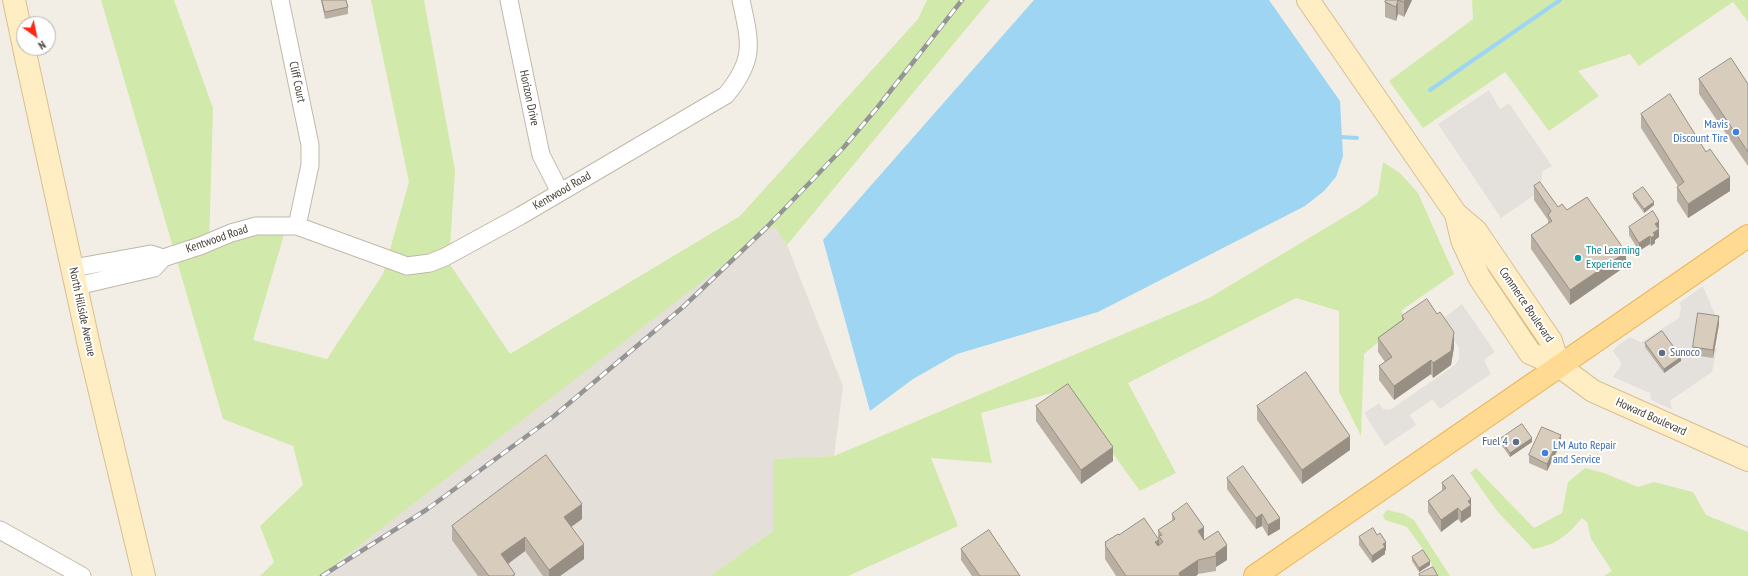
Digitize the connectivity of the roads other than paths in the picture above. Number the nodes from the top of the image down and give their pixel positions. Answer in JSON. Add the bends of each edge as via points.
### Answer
{"nodes":[{"id":1,"x":14,"y":0,"type":"edge"},
{"id":2,"x":280,"y":0,"type":"edge"},
{"id":3,"x":509,"y":0,"type":"edge"},
{"id":4,"x":741,"y":0,"type":"edge"},
{"id":5,"x":1308,"y":0,"type":"edge"},
{"id":6,"x":17,"y":16,"type":"edge"},
{"id":7,"x":26,"y":56,"type":"edge"},
{"id":8,"x":560,"y":192,"type":"junction"},
{"id":9,"x":297,"y":226,"type":"junction"},
{"id":10,"x":1748,"y":236,"type":"edge"},
{"id":11,"x":75,"y":277,"type":"junction"},
{"id":12,"x":1559,"y":366,"type":"junction"},
{"id":13,"x":1748,"y":460,"type":"edge"},
{"id":14,"x":0,"y":530,"type":"edge"},
{"id":15,"x":82,"y":576,"type":"edge"},
{"id":16,"x":144,"y":576,"type":"edge"},
{"id":17,"x":1255,"y":576,"type":"edge"}],
"edges":[{"from":1,"to":6,"type":"main road","name":"North Hillside Avenue"},
{"from":2,"to":9,"type":"street","name":"Cliff Court","via":[[310,145],[310,165]]},
{"from":3,"to":8,"type":"street","name":"Horizon Drive","via":[[541,155]]},
{"from":4,"to":8,"type":"street","name":"Kentwood Road","via":[[748,56],[738,81],[726,95]]},
{"from":5,"to":12,"type":"main road","name":"Commerce Boulevard","via":[[1456,214],[1476,231],[1552,341]]},
{"from":7,"to":11,"type":"main road","name":"North Hillside Avenue"},
{"from":8,"to":9,"type":"street","name":"Kentwood Road","via":[[430,263],[406,266]]},
{"from":9,"to":11,"type":"street","name":"Kentwood Road","via":[[256,226],[163,258],[151,254]]},
{"from":10,"to":12,"type":"main road"},
{"from":11,"to":16,"type":"main road","name":"North Hillside Avenue"},
{"from":12,"to":13,"type":"main road","name":"Howard Boulevard","via":[[1593,391]]},
{"from":12,"to":17,"type":"main road"},
{"from":14,"to":15,"type":"street"}]}
